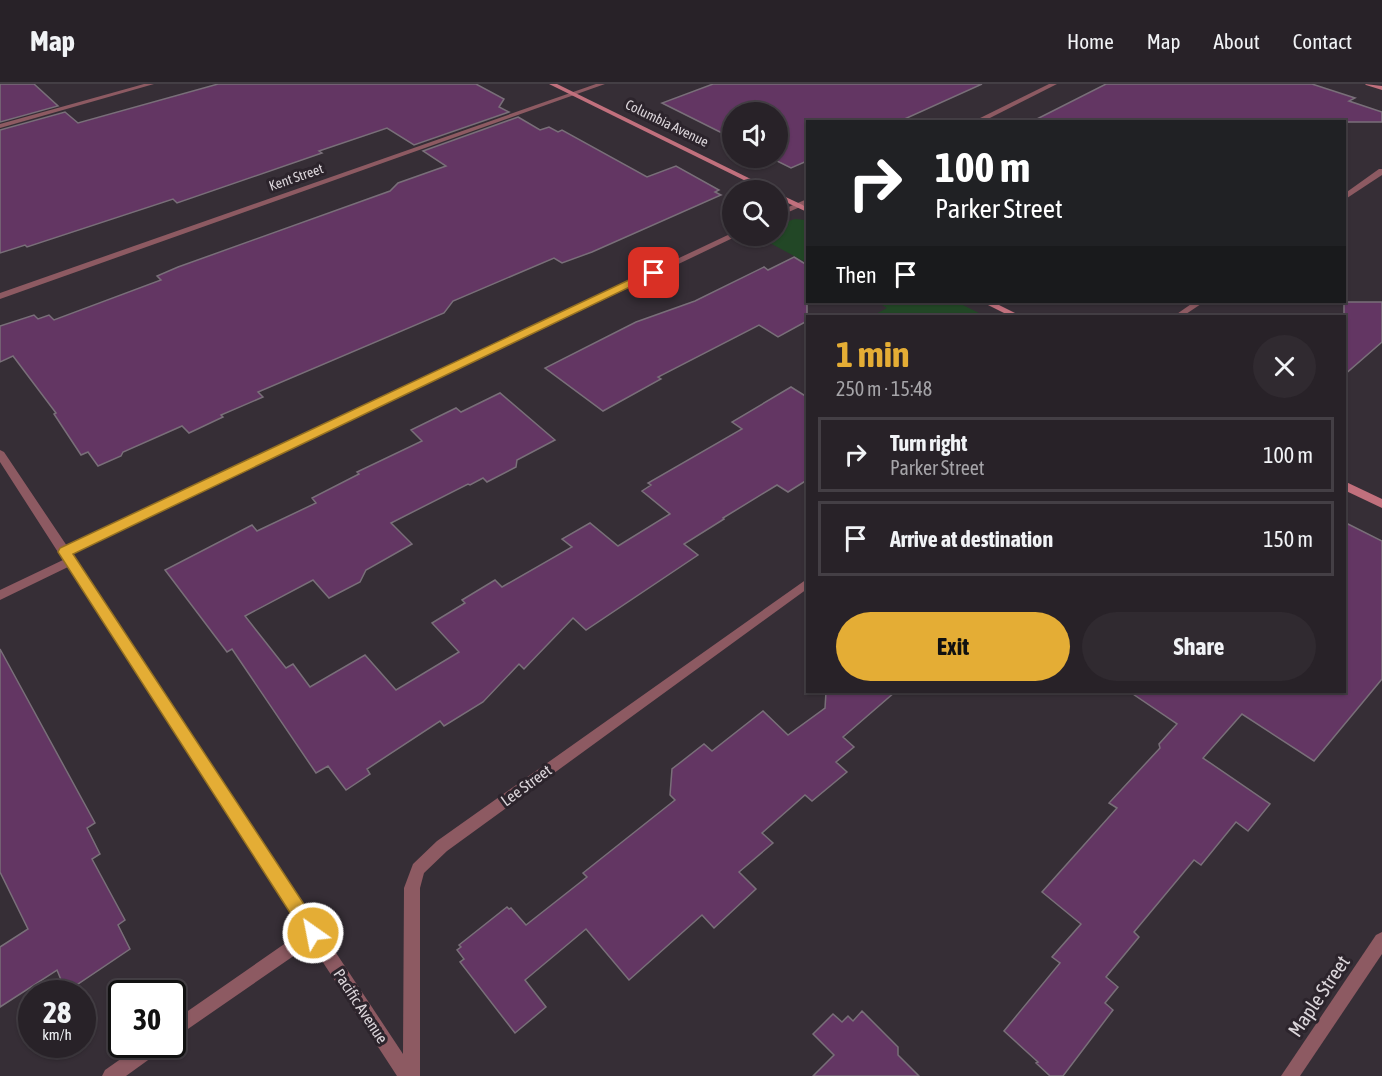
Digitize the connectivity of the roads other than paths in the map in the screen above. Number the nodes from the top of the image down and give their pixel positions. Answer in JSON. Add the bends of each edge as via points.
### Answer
{"nodes":[{"id":1,"x":151,"y":84,"type":"edge"},
{"id":2,"x":552,"y":84,"type":"edge"},
{"id":3,"x":602,"y":84,"type":"edge"},
{"id":4,"x":1054,"y":84,"type":"edge"},
{"id":5,"x":1368,"y":84,"type":"edge"},
{"id":6,"x":1382,"y":88,"type":"edge"},
{"id":7,"x":572,"y":94,"type":"junction"},
{"id":8,"x":979,"y":120,"type":"edge"},
{"id":9,"x":0,"y":126,"type":"edge"},
{"id":10,"x":1382,"y":171,"type":"edge"},
{"id":11,"x":748,"y":180,"type":"edge"},
{"id":12,"x":1346,"y":197,"type":"edge"},
{"id":13,"x":788,"y":198,"type":"edge"},
{"id":14,"x":803,"y":203,"type":"edge"},
{"id":15,"x":788,"y":210,"type":"edge"},
{"id":16,"x":722,"y":241,"type":"edge"},
{"id":17,"x":0,"y":296,"type":"edge"},
{"id":18,"x":989,"y":303,"type":"edge"},
{"id":19,"x":1198,"y":303,"type":"edge"},
{"id":20,"x":1014,"y":315,"type":"edge"},
{"id":21,"x":1180,"y":315,"type":"edge"},
{"id":22,"x":0,"y":454,"type":"edge"},
{"id":23,"x":1346,"y":486,"type":"edge"},
{"id":24,"x":1382,"y":504,"type":"edge"},
{"id":25,"x":68,"y":556,"type":"junction"},
{"id":26,"x":806,"y":585,"type":"edge"},
{"id":27,"x":0,"y":595,"type":"edge"},
{"id":28,"x":313,"y":933,"type":"junction"},
{"id":29,"x":1382,"y":940,"type":"edge"},
{"id":30,"x":186,"y":1022,"type":"edge"},
{"id":31,"x":136,"y":1058,"type":"edge"},
{"id":32,"x":111,"y":1076,"type":"edge"},
{"id":33,"x":409,"y":1076,"type":"edge"},
{"id":34,"x":1290,"y":1076,"type":"edge"}],
"edges":[{"from":1,"to":9,"type":"street"},
{"from":2,"to":7,"type":"street","name":"Columbia Avenue"},
{"from":3,"to":7,"type":"street","name":"Kent Street"},
{"from":4,"to":8,"type":"street"},
{"from":5,"to":6,"type":"street"},
{"from":7,"to":11,"type":"street","name":"Columbia Avenue"},
{"from":7,"to":17,"type":"street","name":"Kent Street"},
{"from":10,"to":12,"type":"street"},
{"from":13,"to":14,"type":"street"},
{"from":14,"to":15,"type":"street"},
{"from":16,"to":25,"type":"street"},
{"from":18,"to":20,"type":"street"},
{"from":19,"to":21,"type":"street"},
{"from":22,"to":25,"type":"street","name":"Pacific Avenue"},
{"from":23,"to":24,"type":"street"},
{"from":25,"to":27,"type":"street"},
{"from":25,"to":28,"type":"street","name":"Pacific Avenue"},
{"from":26,"to":33,"type":"street","name":"Lee Street","via":[[442,846],[418,869],[412,888]]},
{"from":28,"to":30,"type":"street"},
{"from":28,"to":33,"type":"street","name":"Pacific Avenue"},
{"from":29,"to":34,"type":"street","name":"Maple Street"},
{"from":31,"to":32,"type":"street"}]}
